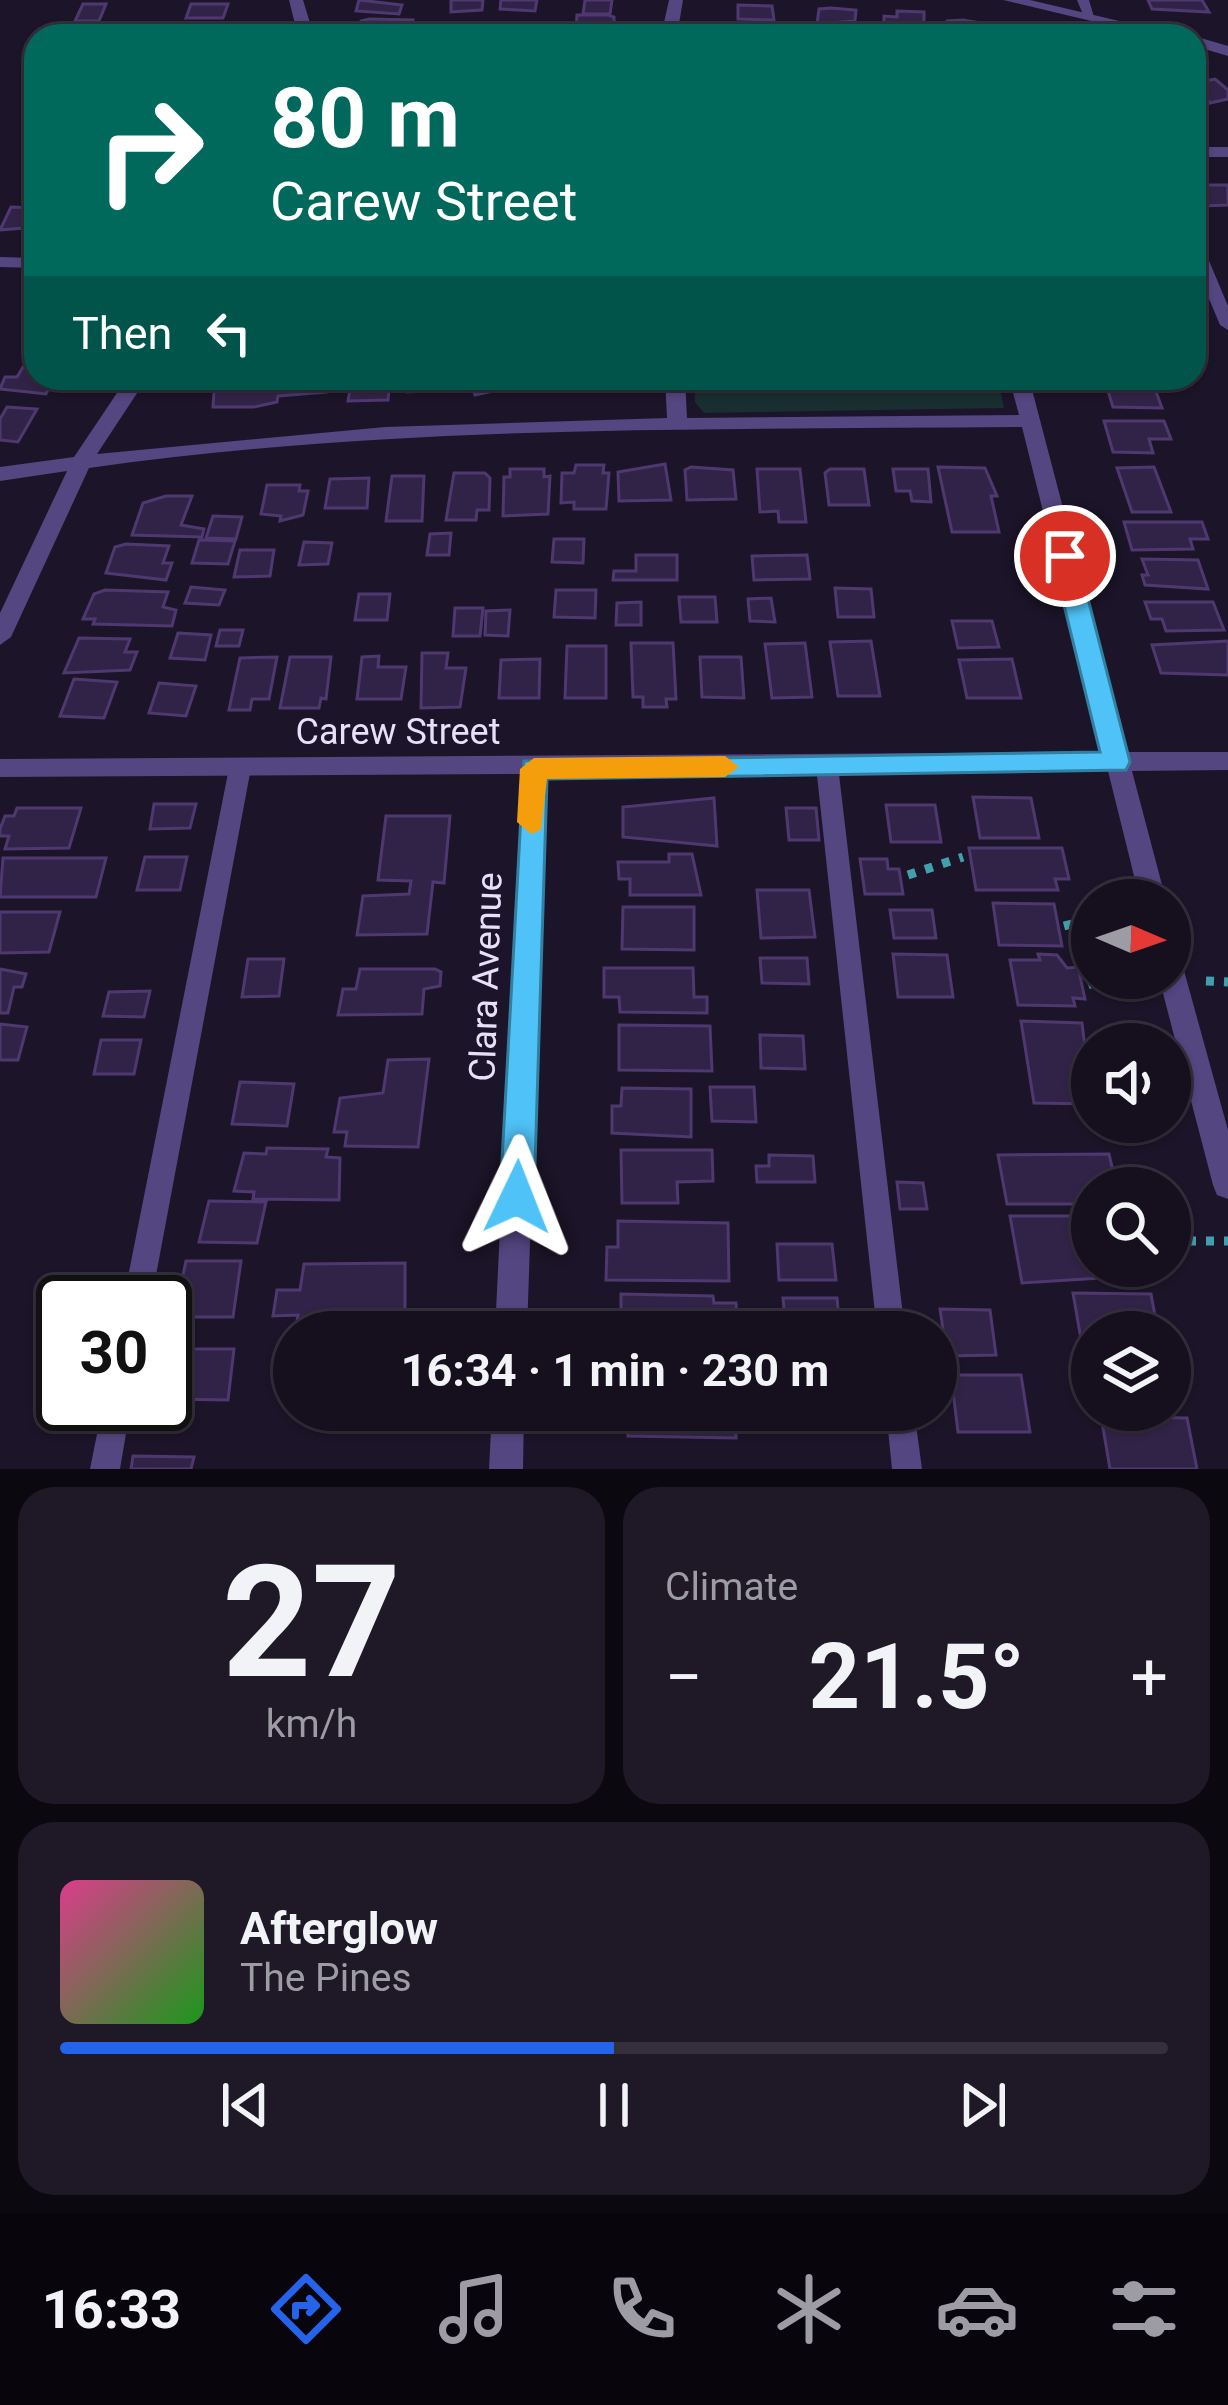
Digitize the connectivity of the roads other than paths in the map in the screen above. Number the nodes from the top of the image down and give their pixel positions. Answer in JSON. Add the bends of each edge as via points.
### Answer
{"nodes":[{"id":1,"x":1010,"y":0,"type":"edge"},
{"id":2,"x":1086,"y":7,"type":"edge"},
{"id":3,"x":1138,"y":24,"type":"edge"},
{"id":4,"x":1206,"y":273,"type":"edge"},
{"id":5,"x":1228,"y":325,"type":"edge"},
{"id":6,"x":128,"y":390,"type":"edge"},
{"id":7,"x":676,"y":390,"type":"edge"},
{"id":8,"x":1022,"y":390,"type":"edge"},
{"id":9,"x":1031,"y":422,"type":"junction"},
{"id":10,"x":677,"y":425,"type":"junction"},
{"id":11,"x":83,"y":460,"type":"junction"},
{"id":12,"x":0,"y":474,"type":"edge"},
{"id":13,"x":0,"y":637,"type":"edge"},
{"id":14,"x":1228,"y":761,"type":"edge"},
{"id":15,"x":1116,"y":762,"type":"junction"},
{"id":16,"x":827,"y":766,"type":"junction"},
{"id":17,"x":0,"y":768,"type":"edge"},
{"id":18,"x":240,"y":768,"type":"junction"},
{"id":19,"x":534,"y":769,"type":"junction"},
{"id":20,"x":1147,"y":879,"type":"edge"},
{"id":21,"x":1179,"y":999,"type":"edge"},
{"id":22,"x":1228,"y":1185,"type":"edge"},
{"id":23,"x":142,"y":1275,"type":"edge"},
{"id":24,"x":512,"y":1311,"type":"edge"},
{"id":25,"x":889,"y":1311,"type":"edge"},
{"id":26,"x":112,"y":1431,"type":"edge"},
{"id":27,"x":507,"y":1431,"type":"edge"},
{"id":28,"x":902,"y":1431,"type":"edge"},
{"id":29,"x":105,"y":1469,"type":"edge"},
{"id":30,"x":506,"y":1469,"type":"edge"},
{"id":31,"x":907,"y":1469,"type":"edge"}],
"edges":[{"from":1,"to":2,"type":"street"},
{"from":2,"to":3,"type":"street"},
{"from":4,"to":5,"type":"lane"},
{"from":6,"to":11,"type":"street"},
{"from":7,"to":10,"type":"street"},
{"from":8,"to":9,"type":"street"},
{"from":9,"to":10,"type":"street"},
{"from":9,"to":15,"type":"street"},
{"from":10,"to":11,"type":"street","via":[[381,436]]},
{"from":11,"to":12,"type":"street"},
{"from":11,"to":13,"type":"street"},
{"from":14,"to":15,"type":"street","name":"Carew Street"},
{"from":15,"to":16,"type":"street","name":"Carew Street"},
{"from":15,"to":20,"type":"street"},
{"from":16,"to":19,"type":"street","name":"Carew Street"},
{"from":16,"to":25,"type":"lane"},
{"from":17,"to":18,"type":"street","name":"Carew Street"},
{"from":18,"to":19,"type":"street","name":"Carew Street"},
{"from":18,"to":23,"type":"lane"},
{"from":19,"to":24,"type":"street","name":"Clara Avenue"},
{"from":21,"to":22,"type":"street"},
{"from":26,"to":29,"type":"lane"},
{"from":27,"to":30,"type":"street"},
{"from":28,"to":31,"type":"lane"}]}
